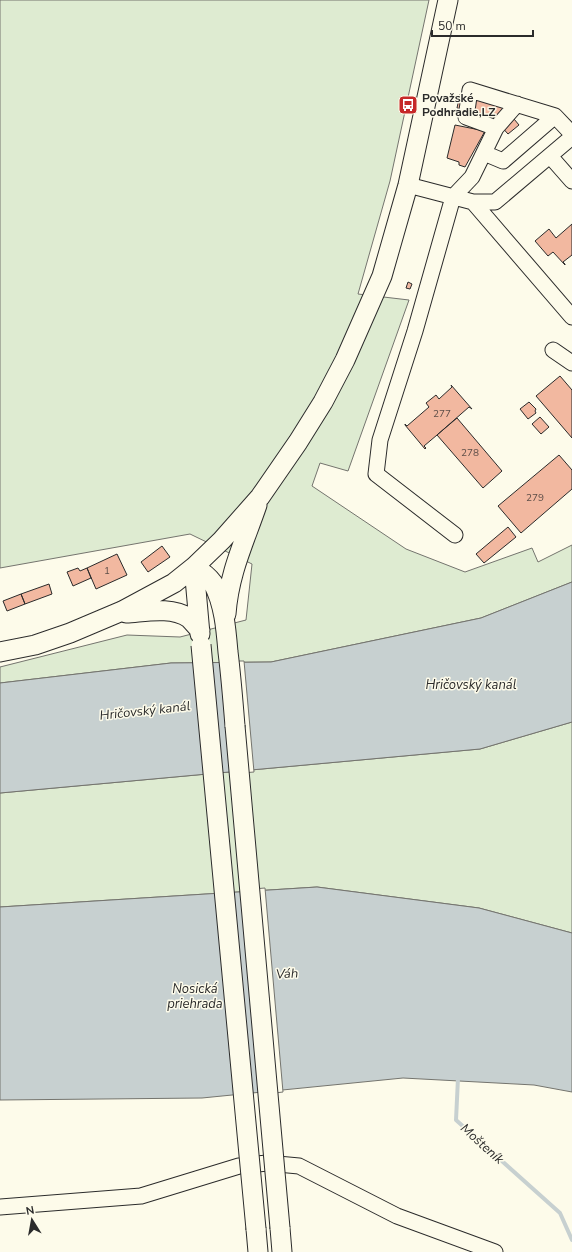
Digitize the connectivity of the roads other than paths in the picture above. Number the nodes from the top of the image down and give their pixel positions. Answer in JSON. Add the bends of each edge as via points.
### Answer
{"nodes":[{"id":1,"x":448,"y":0,"type":"edge"},
{"id":2,"x":518,"y":104,"type":"junction"},
{"id":3,"x":555,"y":116,"type":"junction"},
{"id":4,"x":496,"y":128,"type":"junction"},
{"id":5,"x":572,"y":135,"type":"edge"},
{"id":6,"x":484,"y":153,"type":"junction"},
{"id":7,"x":550,"y":156,"type":"junction"},
{"id":8,"x":572,"y":181,"type":"edge"},
{"id":9,"x":408,"y":185,"type":"junction"},
{"id":10,"x":453,"y":197,"type":"junction"},
{"id":11,"x":474,"y":202,"type":"junction"},
{"id":12,"x":572,"y":317,"type":"edge"},
{"id":13,"x":553,"y":350,"type":"dead end"},
{"id":14,"x":572,"y":363,"type":"edge"},
{"id":15,"x":260,"y":496,"type":"junction"},
{"id":16,"x":454,"y":535,"type":"dead end"},
{"id":17,"x":194,"y":568,"type":"junction"},
{"id":18,"x":117,"y":613,"type":"junction"},
{"id":19,"x":226,"y":634,"type":"junction"},
{"id":20,"x":200,"y":637,"type":"junction"},
{"id":21,"x":0,"y":652,"type":"edge"},
{"id":22,"x":0,"y":1207,"type":"edge"},
{"id":23,"x":258,"y":1252,"type":"edge"},
{"id":24,"x":282,"y":1252,"type":"edge"},
{"id":25,"x":495,"y":1252,"type":"edge"}],
"edges":[{"from":1,"to":9,"type":"main road"},
{"from":2,"to":3,"type":"lane"},
{"from":2,"to":4,"type":"lane"},
{"from":2,"to":4,"type":"lane","via":[[470,90],[466,117]]},
{"from":3,"to":5,"type":"lane"},
{"from":3,"to":6,"type":"lane","via":[[503,160]]},
{"from":4,"to":6,"type":"lane"},
{"from":5,"to":7,"type":"lane"},
{"from":6,"to":10,"type":"lane","via":[[472,178]]},
{"from":7,"to":8,"type":"lane"},
{"from":7,"to":11,"type":"lane","via":[[495,202]]},
{"from":9,"to":10,"type":"lane"},
{"from":9,"to":15,"type":"main road","via":[[382,276],[352,346],[323,402]]},
{"from":10,"to":11,"type":"lane"},
{"from":10,"to":16,"type":"lane","via":[[415,332],[380,440],[376,474]]},
{"from":11,"to":12,"type":"lane"},
{"from":13,"to":14,"type":"lane"},
{"from":15,"to":17,"type":"main road"},
{"from":15,"to":19,"type":"main road","via":[[237,558],[229,591]]},
{"from":17,"to":18,"type":"main road","via":[[164,589]]},
{"from":17,"to":19,"type":"main road","via":[[212,581],[218,595]]},
{"from":17,"to":20,"type":"main road"},
{"from":18,"to":20,"type":"main road","via":[[169,611],[187,617]]},
{"from":18,"to":21,"type":"main road","via":[[36,645]]},
{"from":19,"to":24,"type":"main road","bridge":true},
{"from":20,"to":23,"type":"main road","bridge":true},
{"from":22,"to":25,"type":"lane","via":[[141,1196],[239,1166],[267,1163],[299,1166],[396,1216]]}]}
